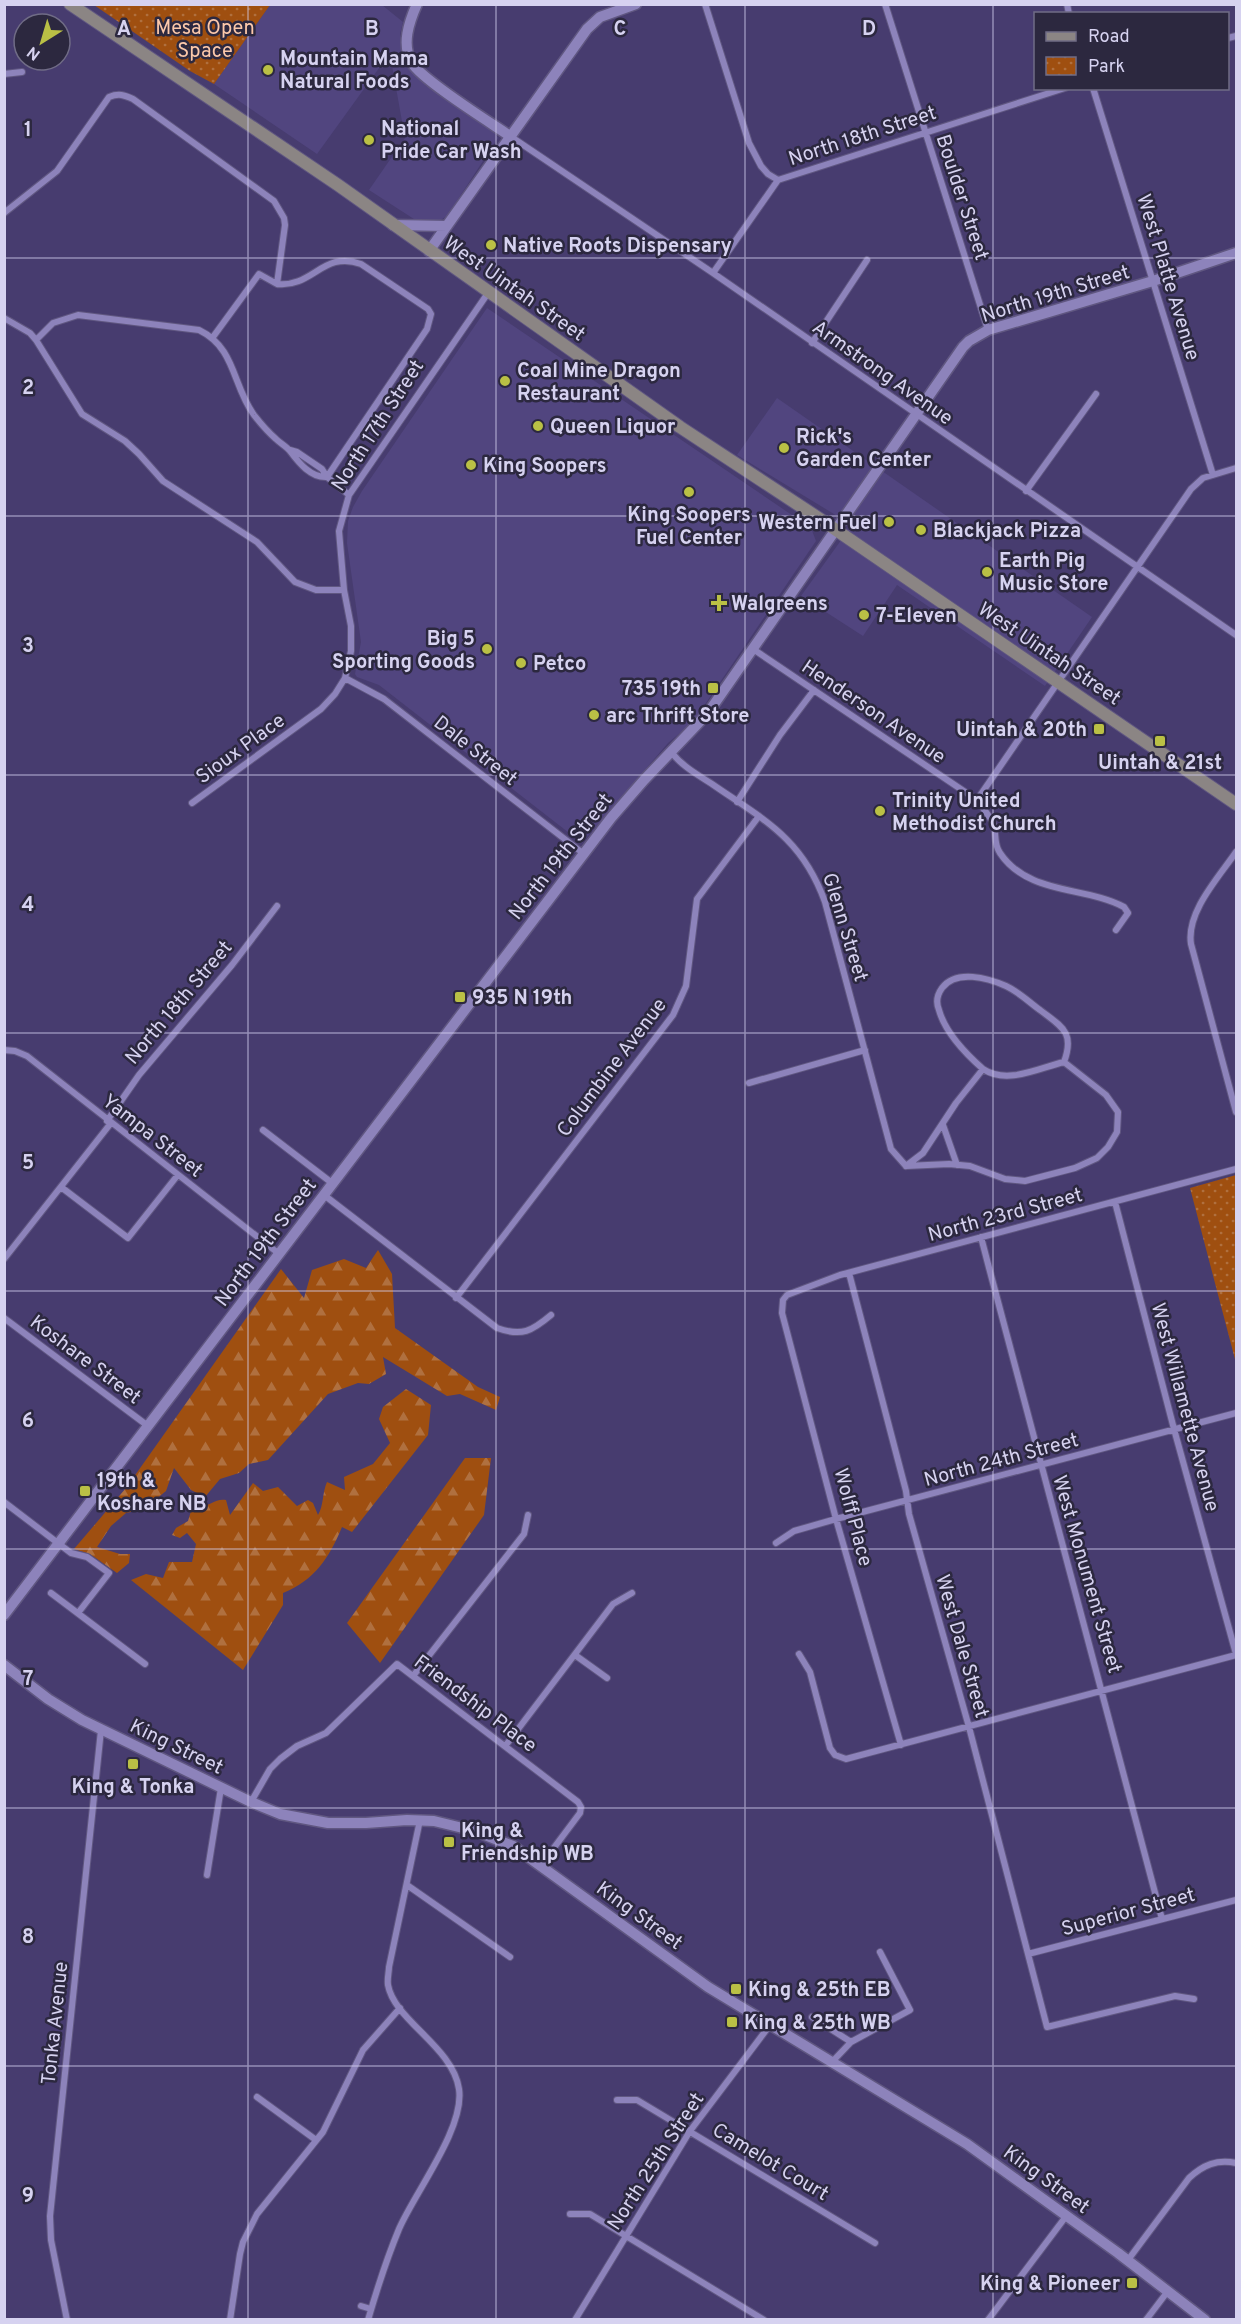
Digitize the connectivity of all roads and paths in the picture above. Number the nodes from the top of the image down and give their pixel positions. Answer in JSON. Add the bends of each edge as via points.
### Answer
{"nodes":[{"id":1,"x":70,"y":4,"type":"edge"},
{"id":2,"x":417,"y":4,"type":"edge"},
{"id":3,"x":636,"y":4,"type":"edge"},
{"id":4,"x":705,"y":4,"type":"edge"},
{"id":5,"x":885,"y":4,"type":"edge"},
{"id":6,"x":22,"y":72,"type":"dead end"},
{"id":7,"x":4,"y":74,"type":"edge"},
{"id":8,"x":1059,"y":90,"type":"edge"},
{"id":9,"x":1094,"y":90,"type":"edge"},
{"id":10,"x":924,"y":132,"type":"junction"},
{"id":11,"x":510,"y":136,"type":"junction"},
{"id":12,"x":778,"y":180,"type":"junction"},
{"id":13,"x":4,"y":213,"type":"edge"},
{"id":14,"x":393,"y":225,"type":"junction"},
{"id":15,"x":447,"y":226,"type":"junction"},
{"id":16,"x":429,"y":251,"type":"junction"},
{"id":17,"x":1236,"y":253,"type":"edge"},
{"id":18,"x":867,"y":260,"type":"dead end"},
{"id":19,"x":713,"y":273,"type":"junction"},
{"id":20,"x":1153,"y":281,"type":"junction"},
{"id":21,"x":277,"y":284,"type":"junction"},
{"id":22,"x":488,"y":293,"type":"junction"},
{"id":23,"x":4,"y":318,"type":"edge"},
{"id":24,"x":988,"y":330,"type":"junction"},
{"id":25,"x":213,"y":337,"type":"junction"},
{"id":26,"x":36,"y":340,"type":"junction"},
{"id":27,"x":812,"y":343,"type":"junction"},
{"id":28,"x":1096,"y":394,"type":"dead end"},
{"id":29,"x":915,"y":414,"type":"junction"},
{"id":30,"x":1236,"y":468,"type":"edge"},
{"id":31,"x":1213,"y":475,"type":"junction"},
{"id":32,"x":327,"y":477,"type":"junction"},
{"id":33,"x":1026,"y":491,"type":"junction"},
{"id":34,"x":349,"y":495,"type":"junction"},
{"id":35,"x":835,"y":530,"type":"junction"},
{"id":36,"x":1138,"y":567,"type":"junction"},
{"id":37,"x":344,"y":590,"type":"junction"},
{"id":38,"x":1236,"y":635,"type":"edge"},
{"id":39,"x":753,"y":649,"type":"junction"},
{"id":40,"x":345,"y":678,"type":"junction"},
{"id":41,"x":1058,"y":683,"type":"junction"},
{"id":42,"x":814,"y":690,"type":"junction"},
{"id":43,"x":308,"y":719,"type":"joint"},
{"id":44,"x":672,"y":753,"type":"junction"},
{"id":45,"x":977,"y":800,"type":"junction"},
{"id":46,"x":737,"y":802,"type":"junction"},
{"id":47,"x":192,"y":803,"type":"dead end"},
{"id":48,"x":1236,"y":804,"type":"edge"},
{"id":49,"x":759,"y":816,"type":"junction"},
{"id":50,"x":1236,"y":852,"type":"edge"},
{"id":51,"x":584,"y":854,"type":"junction"},
{"id":52,"x":277,"y":906,"type":"dead end"},
{"id":53,"x":1116,"y":930,"type":"dead end"},
{"id":54,"x":4,"y":1050,"type":"edge"},
{"id":55,"x":865,"y":1050,"type":"junction"},
{"id":56,"x":1064,"y":1062,"type":"junction"},
{"id":57,"x":983,"y":1069,"type":"junction"},
{"id":58,"x":749,"y":1083,"type":"dead end"},
{"id":59,"x":1236,"y":1112,"type":"edge"},
{"id":60,"x":109,"y":1122,"type":"junction"},
{"id":61,"x":943,"y":1125,"type":"junction"},
{"id":62,"x":263,"y":1130,"type":"dead end"},
{"id":63,"x":957,"y":1165,"type":"junction"},
{"id":64,"x":906,"y":1166,"type":"junction"},
{"id":65,"x":1236,"y":1169,"type":"edge"},
{"id":66,"x":177,"y":1176,"type":"junction"},
{"id":67,"x":333,"y":1183,"type":"junction"},
{"id":68,"x":61,"y":1187,"type":"junction"},
{"id":69,"x":324,"y":1195,"type":"junction"},
{"id":70,"x":1116,"y":1202,"type":"junction"},
{"id":71,"x":981,"y":1237,"type":"junction"},
{"id":72,"x":278,"y":1253,"type":"junction"},
{"id":73,"x":4,"y":1259,"type":"edge"},
{"id":74,"x":849,"y":1273,"type":"junction"},
{"id":75,"x":784,"y":1297,"type":"joint"},
{"id":76,"x":456,"y":1298,"type":"junction"},
{"id":77,"x":551,"y":1315,"type":"dead end"},
{"id":78,"x":4,"y":1318,"type":"edge"},
{"id":79,"x":1236,"y":1413,"type":"edge"},
{"id":80,"x":148,"y":1426,"type":"junction"},
{"id":81,"x":1174,"y":1429,"type":"junction"},
{"id":82,"x":1040,"y":1466,"type":"junction"},
{"id":83,"x":4,"y":1502,"type":"edge"},
{"id":84,"x":907,"y":1502,"type":"junction"},
{"id":85,"x":528,"y":1515,"type":"dead end"},
{"id":86,"x":836,"y":1519,"type":"junction"},
{"id":87,"x":776,"y":1543,"type":"dead end"},
{"id":88,"x":60,"y":1544,"type":"junction"},
{"id":89,"x":51,"y":1593,"type":"dead end"},
{"id":90,"x":632,"y":1593,"type":"dead end"},
{"id":91,"x":78,"y":1613,"type":"junction"},
{"id":92,"x":4,"y":1615,"type":"edge"},
{"id":93,"x":799,"y":1654,"type":"dead end"},
{"id":94,"x":1236,"y":1654,"type":"edge"},
{"id":95,"x":575,"y":1655,"type":"junction"},
{"id":96,"x":145,"y":1664,"type":"dead end"},
{"id":97,"x":4,"y":1665,"type":"edge"},
{"id":98,"x":4,"y":1675,"type":"edge"},
{"id":99,"x":19,"y":1676,"type":"junction"},
{"id":100,"x":413,"y":1676,"type":"junction"},
{"id":101,"x":607,"y":1678,"type":"dead end"},
{"id":102,"x":1103,"y":1691,"type":"junction"},
{"id":103,"x":969,"y":1726,"type":"junction"},
{"id":104,"x":101,"y":1730,"type":"junction"},
{"id":105,"x":506,"y":1745,"type":"junction"},
{"id":106,"x":901,"y":1745,"type":"junction"},
{"id":107,"x":221,"y":1788,"type":"junction"},
{"id":108,"x":251,"y":1802,"type":"junction"},
{"id":109,"x":420,"y":1820,"type":"junction"},
{"id":110,"x":541,"y":1865,"type":"junction"},
{"id":111,"x":207,"y":1875,"type":"dead end"},
{"id":112,"x":407,"y":1885,"type":"junction"},
{"id":113,"x":1236,"y":1900,"type":"edge"},
{"id":114,"x":1162,"y":1920,"type":"junction"},
{"id":115,"x":880,"y":1952,"type":"dead end"},
{"id":116,"x":1028,"y":1954,"type":"junction"},
{"id":117,"x":510,"y":1957,"type":"dead end"},
{"id":118,"x":1194,"y":1999,"type":"dead end"},
{"id":119,"x":400,"y":2008,"type":"junction"},
{"id":120,"x":812,"y":2017,"type":"dead end"},
{"id":121,"x":770,"y":2025,"type":"junction"},
{"id":122,"x":851,"y":2042,"type":"junction"},
{"id":123,"x":832,"y":2062,"type":"junction"},
{"id":124,"x":257,"y":2097,"type":"dead end"},
{"id":125,"x":617,"y":2100,"type":"dead end"},
{"id":126,"x":690,"y":2131,"type":"junction"},
{"id":127,"x":316,"y":2140,"type":"junction"},
{"id":128,"x":1236,"y":2163,"type":"edge"},
{"id":129,"x":570,"y":2214,"type":"dead end"},
{"id":130,"x":1067,"y":2215,"type":"junction"},
{"id":131,"x":626,"y":2235,"type":"junction"},
{"id":132,"x":875,"y":2243,"type":"dead end"},
{"id":133,"x":1128,"y":2260,"type":"junction"},
{"id":134,"x":1168,"y":2290,"type":"junction"},
{"id":135,"x":361,"y":2306,"type":"dead end"},
{"id":136,"x":371,"y":2309,"type":"junction"},
{"id":137,"x":67,"y":2319,"type":"edge"},
{"id":138,"x":230,"y":2319,"type":"edge"},
{"id":139,"x":368,"y":2319,"type":"edge"},
{"id":140,"x":575,"y":2319,"type":"edge"},
{"id":141,"x":764,"y":2319,"type":"edge"},
{"id":142,"x":988,"y":2319,"type":"edge"},
{"id":143,"x":1146,"y":2319,"type":"edge"},
{"id":144,"x":1205,"y":2319,"type":"edge"}],
"edges":[{"from":1,"to":14,"type":"main road","name":"West Uintah Street"},
{"from":2,"to":11,"type":"street","via":[[407,37],[412,63]]},
{"from":3,"to":11,"type":"street","via":[[607,14],[587,29]]},
{"from":4,"to":12,"type":"street","via":[[749,143],[761,166]]},
{"from":5,"to":10,"type":"street","name":"Boulder Street"},
{"from":6,"to":7,"type":"street"},
{"from":8,"to":10,"type":"street","name":"North 18th Street"},
{"from":9,"to":20,"type":"street","name":"West Platte Avenue"},
{"from":10,"to":12,"type":"street","name":"North 18th Street"},
{"from":10,"to":24,"type":"street","name":"Boulder Street"},
{"from":11,"to":15,"type":"street"},
{"from":11,"to":19,"type":"street","name":"Armstrong Avenue"},
{"from":12,"to":19,"type":"street","name":"North 18th Street"},
{"from":13,"to":21,"type":"street","via":[[57,171],[109,97],[125,95],[274,201],[285,225]]},
{"from":14,"to":15,"type":"street"},
{"from":14,"to":16,"type":"main road","name":"West Uintah Street"},
{"from":15,"to":16,"type":"street"},
{"from":16,"to":22,"type":"main road","name":"West Uintah Street"},
{"from":17,"to":20,"type":"street","name":"North 19th Street"},
{"from":18,"to":27,"type":"street"},
{"from":19,"to":27,"type":"street","name":"Armstrong Avenue"},
{"from":20,"to":24,"type":"street","name":"North 19th Street"},
{"from":20,"to":31,"type":"street","name":"West Platte Avenue"},
{"from":21,"to":25,"type":"street","via":[[259,274]]},
{"from":21,"to":32,"type":"street","via":[[295,283],[343,259],[361,264],[431,314],[427,329]]},
{"from":22,"to":34,"type":"street","name":"North 17th Street"},
{"from":22,"to":35,"type":"main road","name":"West Uintah Street"},
{"from":23,"to":26,"type":"street"},
{"from":24,"to":29,"type":"street","name":"North 19th Street","via":[[963,347]]},
{"from":25,"to":26,"type":"street","via":[[200,330],[78,315],[53,323]]},
{"from":25,"to":32,"type":"street","via":[[226,352],[252,412],[267,431],[322,469]]},
{"from":26,"to":37,"type":"street","via":[[82,414],[124,441],[163,481],[257,542],[299,584],[315,590]]},
{"from":27,"to":29,"type":"street","name":"Armstrong Avenue"},
{"from":28,"to":33,"type":"street"},
{"from":29,"to":33,"type":"street","name":"Armstrong Avenue"},
{"from":29,"to":35,"type":"street","name":"North 19th Street"},
{"from":30,"to":31,"type":"street"},
{"from":31,"to":36,"type":"street","via":[[1196,482]]},
{"from":32,"to":34,"type":"street"},
{"from":33,"to":36,"type":"street","name":"Armstrong Avenue"},
{"from":34,"to":37,"type":"street","name":"North 17th Street","via":[[339,531]]},
{"from":35,"to":39,"type":"street","name":"North 19th Street"},
{"from":35,"to":41,"type":"main road","name":"West Uintah Street"},
{"from":36,"to":38,"type":"street","name":"Armstrong Avenue"},
{"from":36,"to":41,"type":"street"},
{"from":37,"to":40,"type":"street","name":"North 17th Street","via":[[351,626]]},
{"from":39,"to":42,"type":"street","name":"Henderson Avenue"},
{"from":39,"to":44,"type":"street","name":"North 19th Street","via":[[708,713]]},
{"from":40,"to":43,"type":"street","name":"North 17th Street","via":[[335,694]]},
{"from":40,"to":51,"type":"street","name":"Dale Street","via":[[384,699]]},
{"from":41,"to":45,"type":"street"},
{"from":41,"to":48,"type":"main road","name":"West Uintah Street"},
{"from":42,"to":45,"type":"street","name":"Henderson Avenue"},
{"from":42,"to":46,"type":"street"},
{"from":43,"to":47,"type":"street","name":"Sioux Place"},
{"from":44,"to":46,"type":"street","name":"Glenn Street"},
{"from":44,"to":51,"type":"street","name":"North 19th Street","via":[[633,792]]},
{"from":45,"to":53,"type":"street","via":[[993,822],[995,844],[1008,863],[1042,884],[1124,907],[1128,913]]},
{"from":46,"to":49,"type":"street","name":"Glenn Street"},
{"from":49,"to":55,"type":"street","name":"Glenn Street","via":[[793,845],[815,877]]},
{"from":49,"to":76,"type":"street","name":"Columbine Avenue","via":[[697,899],[686,986],[679,1005]]},
{"from":50,"to":59,"type":"street","via":[[1196,911],[1190,927],[1191,944]]},
{"from":51,"to":67,"type":"street","name":"North 19th Street"},
{"from":52,"to":60,"type":"street","name":"North 18th Street","via":[[139,1075]]},
{"from":54,"to":60,"type":"street","name":"Yampa Street","via":[[27,1056]]},
{"from":55,"to":58,"type":"street"},
{"from":55,"to":64,"type":"street","name":"Glenn Street","via":[[891,1149]]},
{"from":56,"to":57,"type":"street","via":[[1013,1075]]},
{"from":56,"to":57,"type":"street","via":[[1069,1044],[1059,1025],[1011,988],[968,976],[956,978],[940,992],[938,1007],[952,1034]]},
{"from":56,"to":63,"type":"street","via":[[1106,1095],[1118,1112],[1117,1132],[1104,1152],[1084,1165],[1025,1181]]},
{"from":57,"to":61,"type":"street"},
{"from":60,"to":66,"type":"street","name":"Yampa Street"},
{"from":60,"to":68,"type":"street","name":"North 18th Street"},
{"from":61,"to":63,"type":"street"},
{"from":61,"to":64,"type":"street","via":[[923,1153]]},
{"from":62,"to":67,"type":"street"},
{"from":63,"to":64,"type":"street"},
{"from":65,"to":70,"type":"street","name":"North 23rd Street"},
{"from":66,"to":68,"type":"street","via":[[128,1238]]},
{"from":66,"to":72,"type":"street","name":"Yampa Street"},
{"from":67,"to":69,"type":"street","name":"North 19th Street"},
{"from":68,"to":73,"type":"street","name":"North 18th Street"},
{"from":69,"to":72,"type":"street","name":"North 19th Street"},
{"from":69,"to":76,"type":"street"},
{"from":70,"to":71,"type":"street","name":"North 23rd Street"},
{"from":70,"to":81,"type":"street","name":"West Willamette Avenue"},
{"from":71,"to":74,"type":"street","name":"North 23rd Street"},
{"from":71,"to":82,"type":"street","name":"West Monument Street"},
{"from":72,"to":80,"type":"street","name":"North 19th Street"},
{"from":74,"to":75,"type":"street","name":"North 23rd Street"},
{"from":74,"to":84,"type":"street","name":"West Dale Street"},
{"from":75,"to":86,"type":"street","name":"Wolff Place","via":[[782,1313]]},
{"from":76,"to":77,"type":"street","via":[[489,1324],[507,1332],[534,1329]]},
{"from":78,"to":80,"type":"street","name":"Koshare Street"},
{"from":79,"to":81,"type":"street","name":"North 24th Street"},
{"from":80,"to":88,"type":"street","name":"North 19th Street"},
{"from":81,"to":82,"type":"street","name":"North 24th Street"},
{"from":81,"to":94,"type":"street","name":"West Willamette Avenue"},
{"from":82,"to":84,"type":"street","name":"North 24th Street"},
{"from":82,"to":102,"type":"street","name":"West Monument Street"},
{"from":83,"to":88,"type":"street"},
{"from":84,"to":86,"type":"street","name":"North 24th Street"},
{"from":84,"to":103,"type":"street","name":"West Dale Street"},
{"from":85,"to":100,"type":"street","via":[[524,1534]]},
{"from":86,"to":87,"type":"street","name":"North 24th Street","via":[[794,1532]]},
{"from":86,"to":106,"type":"street","name":"Wolff Place"},
{"from":88,"to":91,"type":"street","via":[[109,1573]]},
{"from":88,"to":92,"type":"street","name":"North 19th Street"},
{"from":89,"to":91,"type":"street"},
{"from":90,"to":95,"type":"street","via":[[613,1604]]},
{"from":91,"to":96,"type":"street"},
{"from":93,"to":106,"type":"street","via":[[810,1672],[835,1755],[846,1759]]},
{"from":94,"to":102,"type":"street"},
{"from":95,"to":101,"type":"street"},
{"from":95,"to":105,"type":"street"},
{"from":97,"to":99,"type":"street","name":"King Street"},
{"from":98,"to":99,"type":"street"},
{"from":99,"to":104,"type":"street","name":"King Street"},
{"from":100,"to":105,"type":"street","name":"Friendship Place"},
{"from":100,"to":108,"type":"street","name":"Friendship Place","via":[[397,1664],[326,1733],[280,1759]]},
{"from":102,"to":103,"type":"street"},
{"from":102,"to":114,"type":"street","name":"West Monument Street"},
{"from":103,"to":106,"type":"street"},
{"from":103,"to":116,"type":"street","name":"West Dale Street"},
{"from":104,"to":107,"type":"street","name":"King Street"},
{"from":104,"to":137,"type":"street","name":"Tonka Avenue","via":[[50,2216]]},
{"from":105,"to":110,"type":"street","name":"Friendship Place","via":[[581,1807]]},
{"from":107,"to":108,"type":"street","name":"King Street"},
{"from":107,"to":111,"type":"street"},
{"from":108,"to":109,"type":"street","name":"King Street","via":[[286,1815],[328,1823]]},
{"from":109,"to":110,"type":"street","name":"King Street","via":[[496,1838]]},
{"from":109,"to":112,"type":"street"},
{"from":110,"to":121,"type":"street","name":"King Street","via":[[708,1987]]},
{"from":112,"to":117,"type":"street"},
{"from":112,"to":119,"type":"street","via":[[388,1976],[391,1994]]},
{"from":113,"to":114,"type":"street","name":"Superior Street"},
{"from":114,"to":116,"type":"street","name":"Superior Street"},
{"from":115,"to":122,"type":"street","via":[[910,2010]]},
{"from":116,"to":118,"type":"street","name":"West Dale Street","via":[[1047,2027],[1175,1996]]},
{"from":119,"to":127,"type":"street","via":[[363,2050],[330,2122]]},
{"from":119,"to":136,"type":"street","via":[[453,2070],[459,2101],[453,2128],[400,2227]]},
{"from":120,"to":122,"type":"street"},
{"from":121,"to":123,"type":"street","name":"King Street"},
{"from":121,"to":126,"type":"street","name":"North 25th Street"},
{"from":122,"to":123,"type":"street"},
{"from":123,"to":130,"type":"street","name":"King Street","via":[[967,2144]]},
{"from":124,"to":127,"type":"street"},
{"from":125,"to":126,"type":"street","name":"Camelot Court","via":[[636,2100]]},
{"from":126,"to":131,"type":"street","name":"North 25th Street"},
{"from":126,"to":132,"type":"street","name":"Camelot Court"},
{"from":127,"to":138,"type":"street","via":[[265,2202],[249,2228],[237,2270]]},
{"from":128,"to":133,"type":"street","via":[[1214,2162],[1197,2170]]},
{"from":129,"to":131,"type":"street","via":[[590,2214]]},
{"from":130,"to":133,"type":"street","name":"King Street"},
{"from":130,"to":142,"type":"street"},
{"from":131,"to":140,"type":"street","name":"North 25th Street"},
{"from":131,"to":141,"type":"street"},
{"from":133,"to":134,"type":"street","name":"King Street"},
{"from":134,"to":143,"type":"street"},
{"from":134,"to":144,"type":"street","name":"King Street"},
{"from":135,"to":136,"type":"street"},
{"from":136,"to":139,"type":"street"}]}
